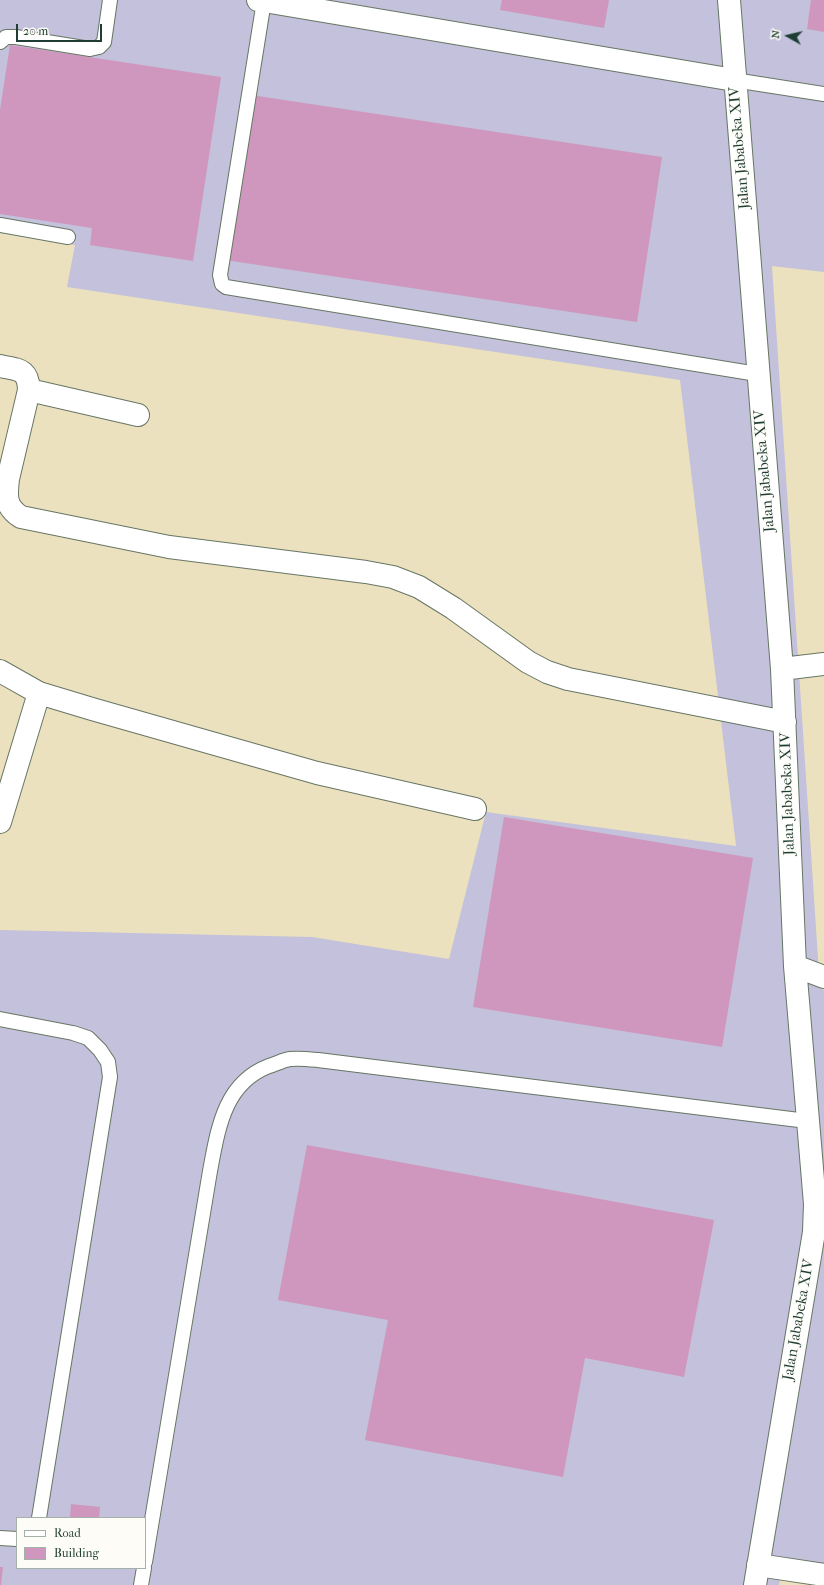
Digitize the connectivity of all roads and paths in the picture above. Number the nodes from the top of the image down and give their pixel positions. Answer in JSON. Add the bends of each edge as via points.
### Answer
{"nodes":[{"id":1,"x":110,"y":0,"type":"edge"},
{"id":2,"x":261,"y":0,"type":"edge"},
{"id":3,"x":729,"y":0,"type":"edge"},
{"id":4,"x":0,"y":42,"type":"edge"},
{"id":5,"x":734,"y":80,"type":"junction"},
{"id":6,"x":824,"y":94,"type":"edge"},
{"id":7,"x":0,"y":225,"type":"edge"},
{"id":8,"x":68,"y":238,"type":"dead end"},
{"id":9,"x":0,"y":366,"type":"edge"},
{"id":10,"x":758,"y":374,"type":"junction"},
{"id":11,"x":29,"y":390,"type":"junction"},
{"id":12,"x":138,"y":415,"type":"dead end"},
{"id":13,"x":4,"y":512,"type":"edge"},
{"id":14,"x":824,"y":664,"type":"edge"},
{"id":15,"x":782,"y":669,"type":"junction"},
{"id":16,"x":0,"y":671,"type":"edge"},
{"id":17,"x":39,"y":693,"type":"junction"},
{"id":18,"x":785,"y":722,"type":"junction"},
{"id":19,"x":475,"y":809,"type":"dead end"},
{"id":20,"x":0,"y":822,"type":"edge"},
{"id":21,"x":795,"y":966,"type":"junction"},
{"id":22,"x":824,"y":977,"type":"edge"},
{"id":23,"x":0,"y":1019,"type":"edge"},
{"id":24,"x":807,"y":1121,"type":"junction"},
{"id":25,"x":38,"y":1517,"type":"edge"},
{"id":26,"x":0,"y":1538,"type":"edge"},
{"id":27,"x":16,"y":1539,"type":"edge"},
{"id":28,"x":146,"y":1556,"type":"edge"},
{"id":29,"x":144,"y":1569,"type":"edge"},
{"id":30,"x":756,"y":1575,"type":"edge"},
{"id":31,"x":824,"y":1575,"type":"edge"},
{"id":32,"x":141,"y":1585,"type":"edge"}],
"edges":[{"from":1,"to":4,"type":"lane","via":[[104,42],[98,47],[90,49],[16,37],[6,38]]},
{"from":2,"to":5,"type":"street"},
{"from":2,"to":10,"type":"lane","via":[[220,275],[222,284],[226,287]]},
{"from":3,"to":5,"type":"street","name":"Jalan Jababeka XIV"},
{"from":5,"to":6,"type":"lane"},
{"from":5,"to":10,"type":"street","name":"Jalan Jababeka XIV"},
{"from":7,"to":8,"type":"lane"},
{"from":9,"to":11,"type":"street","via":[[25,374]]},
{"from":10,"to":15,"type":"street","name":"Jalan Jababeka XIV"},
{"from":11,"to":12,"type":"street"},
{"from":11,"to":13,"type":"street","via":[[8,479]]},
{"from":13,"to":18,"type":"street","via":[[169,547],[393,577],[419,586],[528,662],[547,672],[568,679]]},
{"from":14,"to":15,"type":"street"},
{"from":15,"to":18,"type":"street","name":"Jalan Jababeka XIV"},
{"from":16,"to":17,"type":"street"},
{"from":17,"to":19,"type":"street","via":[[317,774]]},
{"from":17,"to":20,"type":"street"},
{"from":18,"to":21,"type":"street","name":"Jalan Jababeka XIV"},
{"from":21,"to":22,"type":"street"},
{"from":21,"to":24,"type":"street","name":"Jalan Jababeka XIV"},
{"from":23,"to":25,"type":"lane","via":[[88,1038],[108,1062],[110,1077]]},
{"from":24,"to":28,"type":"lane","via":[[318,1060],[288,1059],[257,1071],[240,1086],[229,1101],[220,1122]]},
{"from":24,"to":30,"type":"street","name":"Jalan Jababeka XIV","via":[[814,1178],[814,1232]]},
{"from":26,"to":27,"type":"lane"},
{"from":29,"to":32,"type":"lane"},
{"from":30,"to":31,"type":"street"}]}
